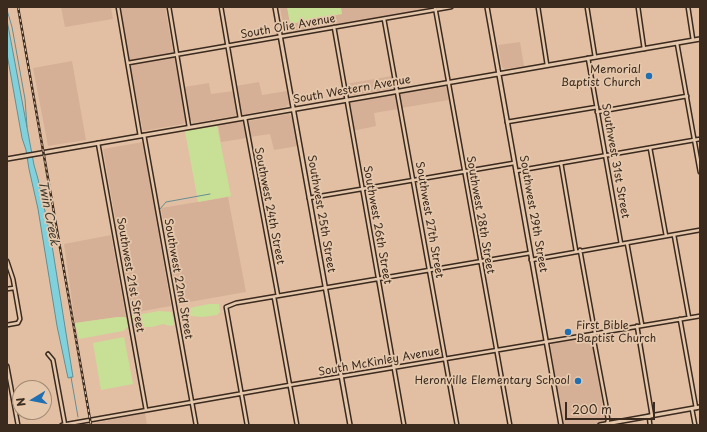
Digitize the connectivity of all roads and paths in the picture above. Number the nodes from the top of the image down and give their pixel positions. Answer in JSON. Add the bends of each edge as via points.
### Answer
{"nodes":[{"id":1,"x":118,"y":7,"type":"edge"},
{"id":2,"x":169,"y":7,"type":"edge"},
{"id":3,"x":221,"y":7,"type":"edge"},
{"id":4,"x":275,"y":7,"type":"edge"},
{"id":5,"x":451,"y":7,"type":"edge"},
{"id":6,"x":487,"y":7,"type":"edge"},
{"id":7,"x":538,"y":7,"type":"edge"},
{"id":8,"x":587,"y":7,"type":"edge"},
{"id":9,"x":638,"y":7,"type":"edge"},
{"id":10,"x":688,"y":7,"type":"edge"},
{"id":11,"x":435,"y":8,"type":"edge"},
{"id":12,"x":384,"y":19,"type":"junction"},
{"id":13,"x":334,"y":27,"type":"junction"},
{"id":14,"x":280,"y":37,"type":"junction"},
{"id":15,"x":700,"y":39,"type":"edge"},
{"id":16,"x":693,"y":40,"type":"junction"},
{"id":17,"x":677,"y":43,"type":"junction"},
{"id":18,"x":228,"y":46,"type":"junction"},
{"id":19,"x":644,"y":49,"type":"junction"},
{"id":20,"x":177,"y":54,"type":"junction"},
{"id":21,"x":595,"y":57,"type":"junction"},
{"id":22,"x":588,"y":58,"type":"junction"},
{"id":23,"x":128,"y":63,"type":"junction"},
{"id":24,"x":547,"y":65,"type":"junction"},
{"id":25,"x":498,"y":74,"type":"junction"},
{"id":26,"x":448,"y":82,"type":"junction"},
{"id":27,"x":397,"y":91,"type":"junction"},
{"id":28,"x":687,"y":96,"type":"junction"},
{"id":29,"x":346,"y":100,"type":"junction"},
{"id":30,"x":597,"y":107,"type":"junction"},
{"id":31,"x":293,"y":109,"type":"junction"},
{"id":32,"x":597,"y":112,"type":"junction"},
{"id":33,"x":240,"y":118,"type":"junction"},
{"id":34,"x":245,"y":118,"type":"junction"},
{"id":35,"x":507,"y":122,"type":"junction"},
{"id":36,"x":189,"y":127,"type":"junction"},
{"id":37,"x":142,"y":135,"type":"junction"},
{"id":38,"x":700,"y":139,"type":"edge"},
{"id":39,"x":694,"y":140,"type":"junction"},
{"id":40,"x":98,"y":143,"type":"junction"},
{"id":41,"x":650,"y":148,"type":"junction"},
{"id":42,"x":605,"y":155,"type":"junction"},
{"id":43,"x":7,"y":159,"type":"edge"},
{"id":44,"x":514,"y":163,"type":"junction"},
{"id":45,"x":561,"y":163,"type":"junction"},
{"id":46,"x":464,"y":171,"type":"junction"},
{"id":47,"x":516,"y":171,"type":"junction"},
{"id":48,"x":700,"y":172,"type":"edge"},
{"id":49,"x":413,"y":180,"type":"junction"},
{"id":50,"x":362,"y":188,"type":"junction"},
{"id":51,"x":309,"y":198,"type":"junction"},
{"id":52,"x":700,"y":230,"type":"edge"},
{"id":53,"x":674,"y":234,"type":"junction"},
{"id":54,"x":666,"y":236,"type":"junction"},
{"id":55,"x":627,"y":243,"type":"junction"},
{"id":56,"x":621,"y":244,"type":"junction"},
{"id":57,"x":580,"y":250,"type":"junction"},
{"id":58,"x":576,"y":252,"type":"junction"},
{"id":59,"x":530,"y":253,"type":"junction"},
{"id":60,"x":531,"y":260,"type":"junction"},
{"id":61,"x":7,"y":261,"type":"edge"},
{"id":62,"x":480,"y":262,"type":"junction"},
{"id":63,"x":429,"y":269,"type":"junction"},
{"id":64,"x":378,"y":278,"type":"junction"},
{"id":65,"x":14,"y":288,"type":"junction"},
{"id":66,"x":326,"y":288,"type":"junction"},
{"id":67,"x":7,"y":289,"type":"edge"},
{"id":68,"x":276,"y":297,"type":"junction"},
{"id":69,"x":700,"y":316,"type":"edge"},
{"id":70,"x":689,"y":318,"type":"junction"},
{"id":71,"x":680,"y":319,"type":"junction"},
{"id":72,"x":7,"y":325,"type":"edge"},
{"id":73,"x":642,"y":325,"type":"junction"},
{"id":74,"x":637,"y":326,"type":"junction"},
{"id":75,"x":595,"y":334,"type":"junction"},
{"id":76,"x":546,"y":342,"type":"junction"},
{"id":77,"x":496,"y":350,"type":"junction"},
{"id":78,"x":48,"y":354,"type":"dead end"},
{"id":79,"x":445,"y":359,"type":"junction"},
{"id":80,"x":7,"y":366,"type":"edge"},
{"id":81,"x":394,"y":368,"type":"junction"},
{"id":82,"x":342,"y":376,"type":"junction"},
{"id":83,"x":290,"y":385,"type":"junction"},
{"id":84,"x":242,"y":394,"type":"junction"},
{"id":85,"x":192,"y":402,"type":"junction"},
{"id":86,"x":700,"y":407,"type":"edge"},
{"id":87,"x":694,"y":408,"type":"junction"},
{"id":88,"x":146,"y":410,"type":"junction"},
{"id":89,"x":650,"y":416,"type":"junction"},
{"id":90,"x":607,"y":424,"type":"edge"},
{"id":91,"x":18,"y":425,"type":"edge"},
{"id":92,"x":64,"y":425,"type":"edge"},
{"id":93,"x":196,"y":425,"type":"edge"},
{"id":94,"x":247,"y":425,"type":"edge"},
{"id":95,"x":297,"y":425,"type":"edge"},
{"id":96,"x":350,"y":425,"type":"edge"},
{"id":97,"x":404,"y":425,"type":"edge"},
{"id":98,"x":457,"y":425,"type":"edge"},
{"id":99,"x":510,"y":425,"type":"edge"},
{"id":100,"x":561,"y":425,"type":"edge"},
{"id":101,"x":600,"y":425,"type":"edge"},
{"id":102,"x":650,"y":425,"type":"edge"},
{"id":103,"x":695,"y":425,"type":"edge"}],
"edges":[{"from":1,"to":23,"type":"street","name":"Southwest 22nd Street"},
{"from":2,"to":20,"type":"street"},
{"from":3,"to":18,"type":"street"},
{"from":4,"to":14,"type":"main road","name":"Southwest 25th Street"},
{"from":5,"to":11,"type":"street","name":"South Olie Avenue"},
{"from":6,"to":25,"type":"main road","name":"Southwest 29th Street"},
{"from":7,"to":24,"type":"street"},
{"from":8,"to":21,"type":"street"},
{"from":9,"to":19,"type":"street"},
{"from":10,"to":16,"type":"street"},
{"from":11,"to":12,"type":"street","name":"South Olie Avenue"},
{"from":11,"to":26,"type":"street","name":"Southwest 28th Street"},
{"from":12,"to":13,"type":"street","name":"South Olie Avenue"},
{"from":12,"to":27,"type":"street","name":"Southwest 27th Street"},
{"from":13,"to":14,"type":"street","name":"South Olie Avenue"},
{"from":13,"to":29,"type":"street","name":"Southwest 26th Street"},
{"from":14,"to":18,"type":"street","name":"South Olie Avenue"},
{"from":14,"to":31,"type":"main road","name":"Southwest 25th Street"},
{"from":15,"to":16,"type":"main road","name":"South Western Avenue"},
{"from":16,"to":17,"type":"main road","name":"South Western Avenue"},
{"from":17,"to":19,"type":"main road","name":"South Western Avenue"},
{"from":17,"to":28,"type":"street"},
{"from":18,"to":20,"type":"street","name":"South Olie Avenue"},
{"from":18,"to":33,"type":"street"},
{"from":19,"to":21,"type":"main road","name":"South Western Avenue"},
{"from":20,"to":23,"type":"street","name":"South Olie Avenue"},
{"from":20,"to":36,"type":"street"},
{"from":21,"to":22,"type":"main road","name":"South Western Avenue"},
{"from":22,"to":24,"type":"main road","name":"South Western Avenue"},
{"from":22,"to":30,"type":"street","name":"Southwest 31st Street"},
{"from":23,"to":37,"type":"street","name":"Southwest 22nd Street"},
{"from":24,"to":25,"type":"main road","name":"South Western Avenue"},
{"from":25,"to":26,"type":"main road","name":"South Western Avenue"},
{"from":25,"to":35,"type":"main road","name":"Southwest 29th Street"},
{"from":26,"to":27,"type":"main road","name":"South Western Avenue"},
{"from":26,"to":46,"type":"street","name":"Southwest 28th Street"},
{"from":27,"to":29,"type":"main road","name":"South Western Avenue"},
{"from":27,"to":49,"type":"street","name":"Southwest 27th Street"},
{"from":28,"to":32,"type":"street"},
{"from":28,"to":39,"type":"street"},
{"from":29,"to":31,"type":"main road","name":"South Western Avenue"},
{"from":29,"to":50,"type":"street","name":"Southwest 26th Street"},
{"from":30,"to":32,"type":"street","name":"Southwest 31st Street"},
{"from":30,"to":35,"type":"street"},
{"from":31,"to":34,"type":"main road","name":"South Western Avenue"},
{"from":31,"to":51,"type":"main road","name":"Southwest 25th Street"},
{"from":32,"to":42,"type":"street","name":"Southwest 31st Street"},
{"from":33,"to":34,"type":"main road","name":"South Western Avenue"},
{"from":33,"to":36,"type":"main road","name":"South Western Avenue"},
{"from":34,"to":68,"type":"street","name":"Southwest 24th Street"},
{"from":35,"to":44,"type":"main road","name":"Southwest 29th Street"},
{"from":36,"to":37,"type":"main road","name":"South Western Avenue"},
{"from":37,"to":40,"type":"main road","name":"South Western Avenue"},
{"from":37,"to":85,"type":"street","name":"Southwest 22nd Street"},
{"from":38,"to":39,"type":"street"},
{"from":39,"to":41,"type":"street"},
{"from":39,"to":48,"type":"street"},
{"from":40,"to":43,"type":"main road","name":"South Western Avenue"},
{"from":40,"to":88,"type":"street","name":"Southwest 21st Street"},
{"from":41,"to":42,"type":"street"},
{"from":41,"to":54,"type":"street"},
{"from":42,"to":45,"type":"street"},
{"from":42,"to":56,"type":"street","name":"Southwest 31st Street"},
{"from":44,"to":46,"type":"street"},
{"from":44,"to":47,"type":"main road","name":"Southwest 29th Street"},
{"from":45,"to":47,"type":"street"},
{"from":45,"to":58,"type":"street"},
{"from":46,"to":49,"type":"street"},
{"from":46,"to":62,"type":"street","name":"Southwest 28th Street"},
{"from":47,"to":59,"type":"main road","name":"Southwest 29th Street"},
{"from":49,"to":50,"type":"street"},
{"from":49,"to":63,"type":"street","name":"Southwest 27th Street"},
{"from":50,"to":51,"type":"street"},
{"from":50,"to":64,"type":"street","name":"Southwest 26th Street"},
{"from":51,"to":66,"type":"main road","name":"Southwest 25th Street"},
{"from":52,"to":53,"type":"street"},
{"from":53,"to":54,"type":"street"},
{"from":53,"to":70,"type":"street"},
{"from":54,"to":55,"type":"street"},
{"from":55,"to":56,"type":"street"},
{"from":55,"to":73,"type":"street"},
{"from":56,"to":57,"type":"street"},
{"from":57,"to":58,"type":"street"},
{"from":57,"to":75,"type":"street"},
{"from":58,"to":60,"type":"street"},
{"from":59,"to":60,"type":"main road","name":"Southwest 29th Street"},
{"from":59,"to":62,"type":"street"},
{"from":60,"to":76,"type":"main road","name":"Southwest 29th Street"},
{"from":61,"to":65,"type":"street"},
{"from":62,"to":63,"type":"street"},
{"from":62,"to":77,"type":"street","name":"Southwest 28th Street"},
{"from":63,"to":64,"type":"street"},
{"from":63,"to":79,"type":"street","name":"Southwest 27th Street"},
{"from":64,"to":66,"type":"street"},
{"from":64,"to":81,"type":"street","name":"Southwest 26th Street"},
{"from":65,"to":67,"type":"street"},
{"from":65,"to":72,"type":"street","via":[[20,321]]},
{"from":66,"to":68,"type":"street"},
{"from":66,"to":82,"type":"main road","name":"Southwest 25th Street"},
{"from":68,"to":83,"type":"street","name":"Southwest 24th Street"},
{"from":68,"to":84,"type":"street","via":[[226,307]]},
{"from":69,"to":70,"type":"street","name":"South McKinley Avenue"},
{"from":70,"to":71,"type":"street","name":"South McKinley Avenue"},
{"from":71,"to":73,"type":"street","name":"South McKinley Avenue"},
{"from":71,"to":87,"type":"street"},
{"from":73,"to":74,"type":"street","name":"South McKinley Avenue"},
{"from":74,"to":75,"type":"street","name":"South McKinley Avenue"},
{"from":74,"to":89,"type":"street"},
{"from":75,"to":76,"type":"street","name":"South McKinley Avenue"},
{"from":75,"to":90,"type":"street","via":[[593,336]]},
{"from":76,"to":77,"type":"street","name":"South McKinley Avenue"},
{"from":76,"to":100,"type":"main road","name":"Southwest 29th Street"},
{"from":77,"to":79,"type":"street","name":"South McKinley Avenue"},
{"from":77,"to":99,"type":"street","name":"Southwest 28th Street"},
{"from":78,"to":92,"type":"street","via":[[54,360]]},
{"from":79,"to":81,"type":"street","name":"South McKinley Avenue"},
{"from":79,"to":98,"type":"street","name":"Southwest 27th Street"},
{"from":80,"to":91,"type":"street"},
{"from":81,"to":82,"type":"street","name":"South McKinley Avenue"},
{"from":81,"to":97,"type":"street","name":"Southwest 26th Street"},
{"from":82,"to":83,"type":"street","name":"South McKinley Avenue"},
{"from":82,"to":96,"type":"main road","name":"Southwest 25th Street"},
{"from":83,"to":84,"type":"street","name":"South McKinley Avenue"},
{"from":83,"to":95,"type":"street","name":"Southwest 24th Street"},
{"from":84,"to":85,"type":"street","name":"South McKinley Avenue"},
{"from":84,"to":94,"type":"street"},
{"from":85,"to":88,"type":"street","name":"South McKinley Avenue"},
{"from":85,"to":93,"type":"street","name":"Southwest 22nd Street"},
{"from":86,"to":87,"type":"main road"},
{"from":87,"to":89,"type":"main road"},
{"from":87,"to":103,"type":"street"},
{"from":88,"to":92,"type":"street","name":"South McKinley Avenue"},
{"from":89,"to":90,"type":"main road"},
{"from":89,"to":102,"type":"street"},
{"from":90,"to":101,"type":"main road"}]}
